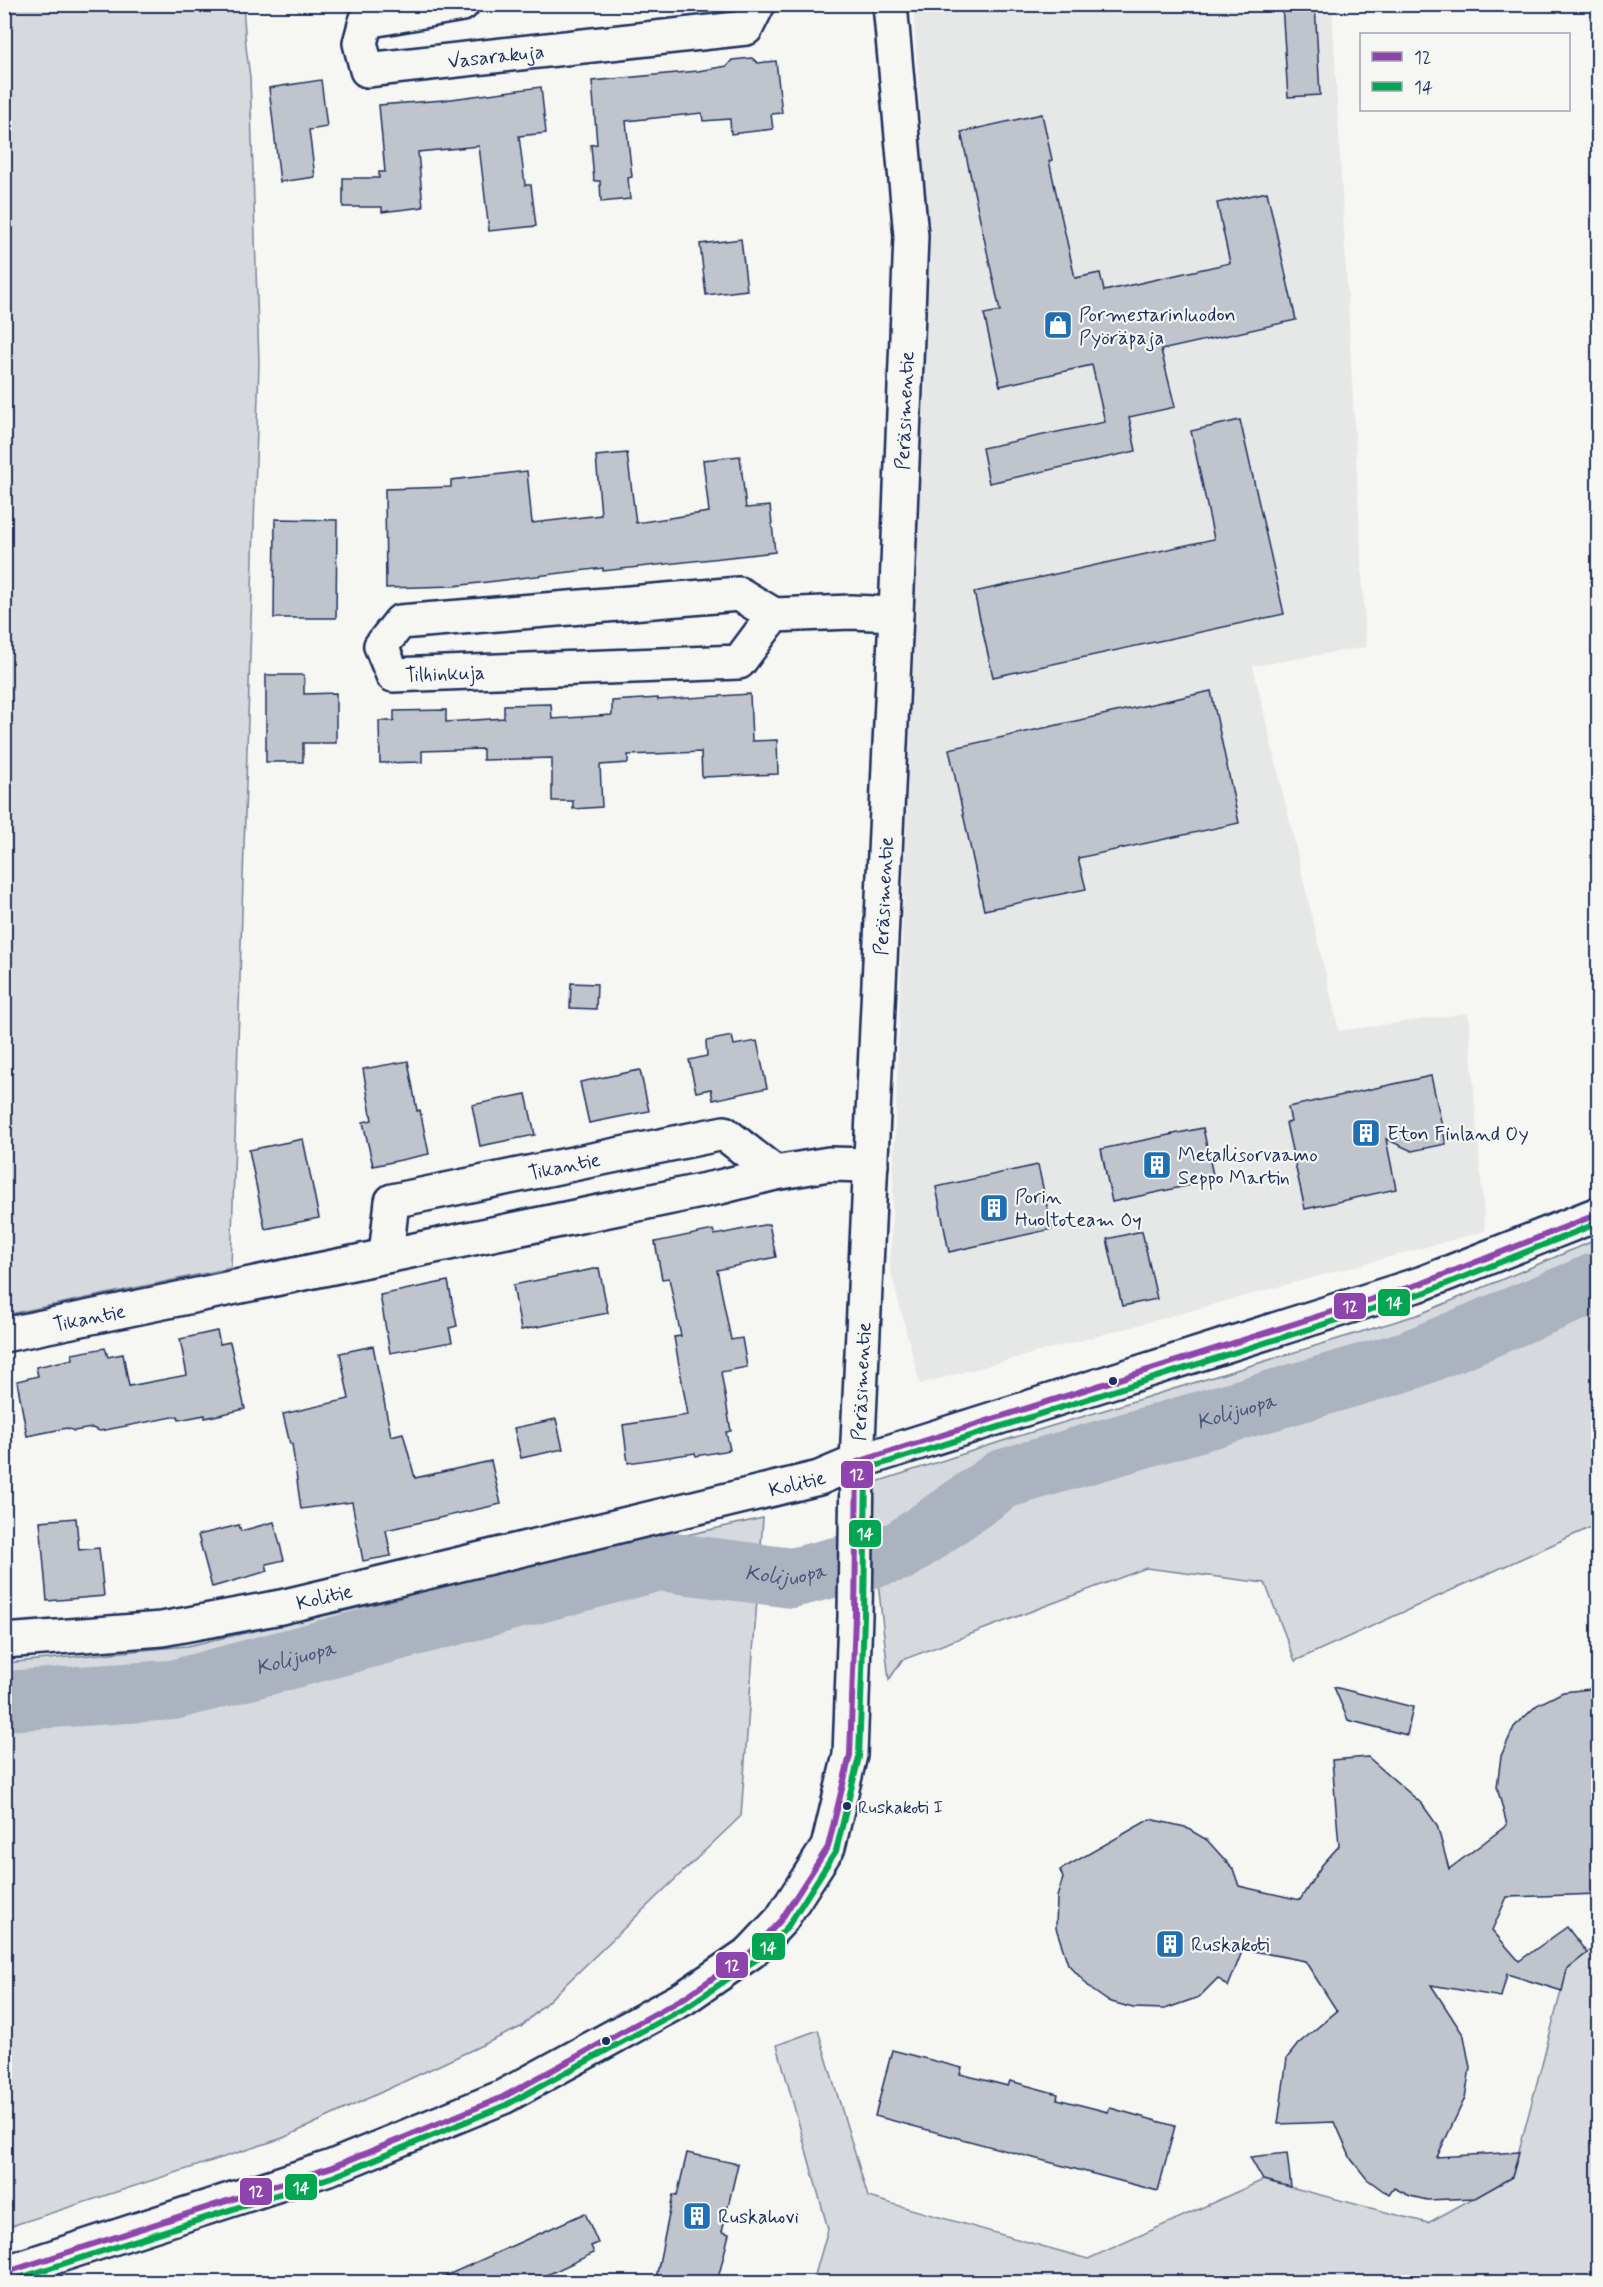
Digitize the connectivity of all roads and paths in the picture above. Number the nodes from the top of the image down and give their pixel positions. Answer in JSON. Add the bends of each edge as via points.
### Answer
{"nodes":[{"id":1,"x":462,"y":4,"type":"edge"},
{"id":2,"x":758,"y":4,"type":"edge"},
{"id":3,"x":890,"y":4,"type":"edge"},
{"id":4,"x":896,"y":614,"type":"junction"},
{"id":5,"x":774,"y":615,"type":"junction"},
{"id":6,"x":872,"y":1165,"type":"junction"},
{"id":7,"x":775,"y":1173,"type":"junction"},
{"id":8,"x":1599,"y":1214,"type":"edge"},
{"id":9,"x":386,"y":1255,"type":"junction"},
{"id":10,"x":4,"y":1335,"type":"edge"},
{"id":11,"x":856,"y":1462,"type":"junction"},
{"id":12,"x":4,"y":1641,"type":"edge"},
{"id":13,"x":4,"y":2273,"type":"edge"}],
"edges":[{"from":1,"to":2,"type":"street","name":"Vasarakuja","via":[[366,21],[360,43],[368,70],[746,28]]},
{"from":3,"to":4,"type":"street","name":"Peräsimentie","via":[[911,236]]},
{"from":4,"to":5,"type":"street"},
{"from":4,"to":6,"type":"street","name":"Peräsimentie"},
{"from":5,"to":5,"type":"street","name":"Tilhinkuja","via":[[739,594],[728,594],[400,622],[381,646],[393,675],[739,662]]},
{"from":6,"to":7,"type":"street","name":"Tikantie","via":[[829,1164]]},
{"from":6,"to":11,"type":"street","name":"Peräsimentie"},
{"from":7,"to":9,"type":"street","name":"Tikantie"},
{"from":7,"to":9,"type":"street","name":"Tikantie","via":[[724,1133],[392,1202]]},
{"from":8,"to":11,"type":"street","name":"Kolitie","via":[[1423,1283]]},
{"from":9,"to":10,"type":"street","name":"Tikantie"},
{"from":11,"to":12,"type":"street","name":"Kolitie","via":[[819,1478],[281,1607],[162,1629]]},
{"from":11,"to":13,"type":"street","name":"Peräsimentie","via":[[850,1755],[828,1847],[781,1920],[751,1952],[684,1998],[503,2097],[332,2167]]}]}
